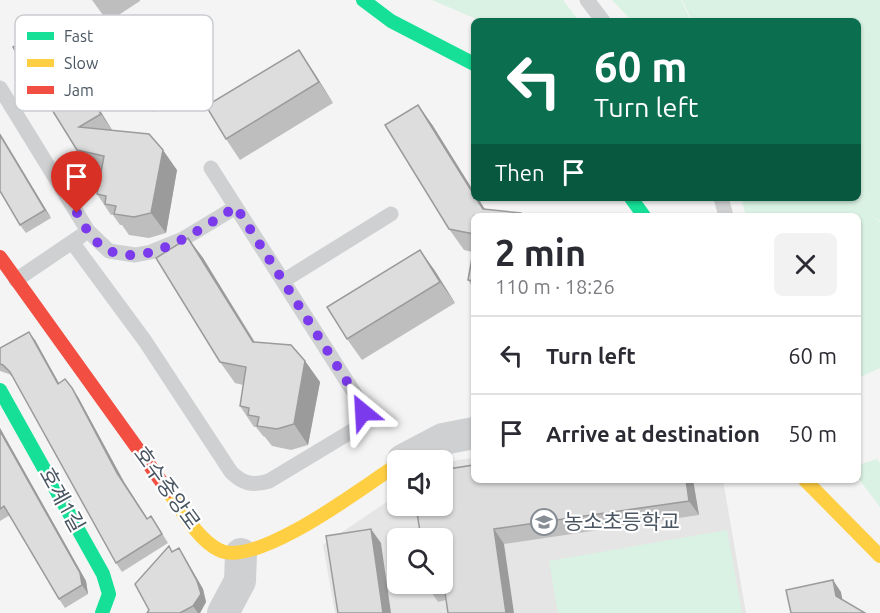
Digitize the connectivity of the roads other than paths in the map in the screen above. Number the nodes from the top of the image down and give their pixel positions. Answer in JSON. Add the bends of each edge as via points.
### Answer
{"nodes":[{"id":1,"x":363,"y":0,"type":"edge"},
{"id":2,"x":587,"y":0,"type":"edge"},
{"id":3,"x":601,"y":18,"type":"edge"},
{"id":4,"x":471,"y":62,"type":"edge"},
{"id":5,"x":0,"y":88,"type":"edge"},
{"id":6,"x":211,"y":168,"type":"dead end"},
{"id":7,"x":236,"y":207,"type":"junction"},
{"id":8,"x":391,"y":214,"type":"dead end"},
{"id":9,"x":88,"y":231,"type":"junction"},
{"id":10,"x":72,"y":242,"type":"junction"},
{"id":11,"x":0,"y":257,"type":"edge"},
{"id":12,"x":16,"y":280,"type":"junction"},
{"id":13,"x":283,"y":281,"type":"junction"},
{"id":14,"x":0,"y":390,"type":"edge"},
{"id":15,"x":471,"y":433,"type":"edge"},
{"id":16,"x":422,"y":450,"type":"edge"},
{"id":17,"x":387,"y":471,"type":"edge"},
{"id":18,"x":808,"y":483,"type":"edge"},
{"id":19,"x":241,"y":554,"type":"junction"},
{"id":20,"x":880,"y":556,"type":"edge"},
{"id":21,"x":102,"y":613,"type":"edge"},
{"id":22,"x":223,"y":613,"type":"edge"}],
"edges":[{"from":1,"to":4,"type":"street","via":[[391,21]]},
{"from":2,"to":3,"type":"lane"},
{"from":5,"to":9,"type":"lane"},
{"from":6,"to":7,"type":"lane"},
{"from":7,"to":9,"type":"lane","via":[[183,239],[143,254],[109,250]]},
{"from":7,"to":13,"type":"lane"},
{"from":8,"to":13,"type":"lane"},
{"from":9,"to":10,"type":"lane"},
{"from":10,"to":12,"type":"lane"},
{"from":10,"to":13,"type":"lane","via":[[145,341],[231,472],[238,479],[258,484],[357,428],[363,412]]},
{"from":11,"to":12,"type":"street","name":"호수중앙로"},
{"from":12,"to":19,"type":"street","name":"호수중앙로","via":[[193,525],[209,543],[225,553]]},
{"from":14,"to":21,"type":"street","name":"호계1길","via":[[103,574],[109,594]]},
{"from":15,"to":16,"type":"street","via":[[443,439]]},
{"from":17,"to":19,"type":"street","via":[[283,537]]},
{"from":18,"to":20,"type":"street"},
{"from":19,"to":22,"type":"street","via":[[240,581]]}]}
